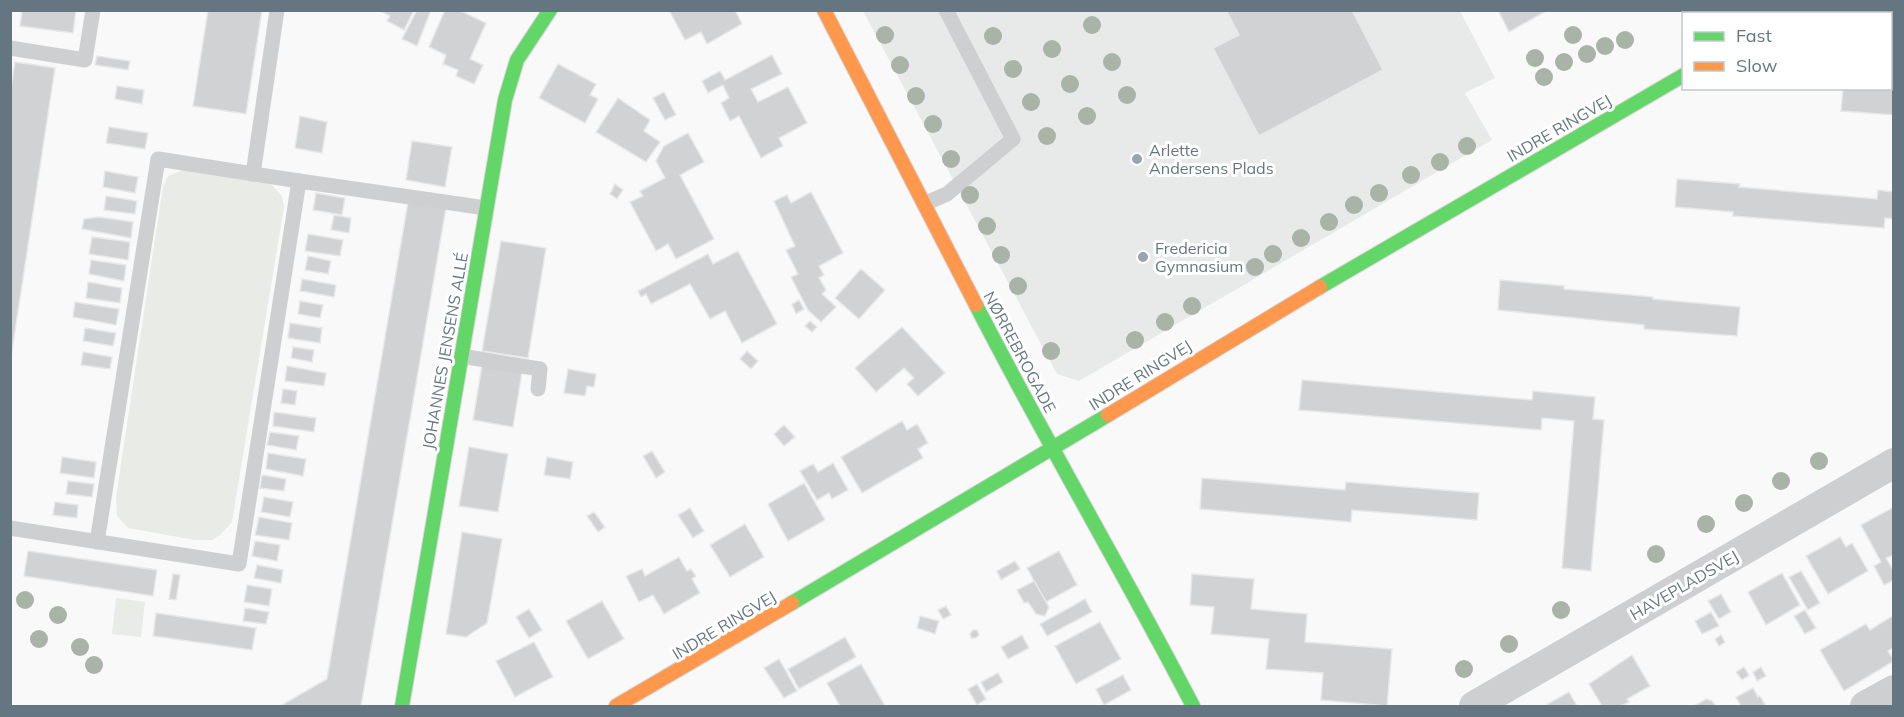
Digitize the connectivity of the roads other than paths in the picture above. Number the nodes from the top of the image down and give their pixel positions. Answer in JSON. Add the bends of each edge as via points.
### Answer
{"nodes":[{"id":1,"x":93,"y":10,"type":"edge"},
{"id":2,"x":276,"y":10,"type":"edge"},
{"id":3,"x":824,"y":10,"type":"edge"},
{"id":4,"x":946,"y":10,"type":"edge"},
{"id":5,"x":544,"y":12,"type":"edge"},
{"id":6,"x":10,"y":48,"type":"edge"},
{"id":7,"x":1682,"y":76,"type":"edge"},
{"id":8,"x":253,"y":174,"type":"junction"},
{"id":9,"x":299,"y":181,"type":"junction"},
{"id":10,"x":924,"y":204,"type":"junction"},
{"id":11,"x":486,"y":208,"type":"junction"},
{"id":12,"x":461,"y":356,"type":"junction"},
{"id":13,"x":538,"y":389,"type":"dead end"},
{"id":14,"x":1053,"y":448,"type":"junction"},
{"id":15,"x":1893,"y":463,"type":"edge"},
{"id":16,"x":10,"y":528,"type":"edge"},
{"id":17,"x":98,"y":542,"type":"junction"},
{"id":18,"x":1893,"y":690,"type":"edge"},
{"id":19,"x":402,"y":706,"type":"edge"},
{"id":20,"x":616,"y":706,"type":"edge"},
{"id":21,"x":1193,"y":706,"type":"edge"},
{"id":22,"x":1474,"y":706,"type":"edge"},
{"id":23,"x":1865,"y":706,"type":"edge"}],
"edges":[{"from":1,"to":6,"type":"lane","via":[[86,60]]},
{"from":2,"to":8,"type":"lane"},
{"from":3,"to":10,"type":"street","name":"NØRREBROGADE"},
{"from":4,"to":10,"type":"lane","via":[[1013,138],[947,194]]},
{"from":5,"to":11,"type":"street","name":"JOHANNES JENSENS ALLÉ","via":[[517,60],[505,100]]},
{"from":7,"to":14,"type":"street","name":"INDRE RINGVEJ","via":[[1273,314]]},
{"from":8,"to":9,"type":"lane"},
{"from":8,"to":17,"type":"lane","via":[[158,159]]},
{"from":9,"to":11,"type":"lane"},
{"from":9,"to":17,"type":"lane","via":[[239,564]]},
{"from":10,"to":14,"type":"street","name":"NØRREBROGADE"},
{"from":11,"to":12,"type":"street","name":"JOHANNES JENSENS ALLÉ"},
{"from":12,"to":13,"type":"lane","via":[[540,369]]},
{"from":12,"to":19,"type":"street","name":"JOHANNES JENSENS ALLÉ"},
{"from":14,"to":20,"type":"street","name":"INDRE RINGVEJ"},
{"from":14,"to":21,"type":"street","name":"NØRREBROGADE","via":[[1130,583]]},
{"from":15,"to":22,"type":"street","name":"HAVEPLADSVEJ"},
{"from":16,"to":17,"type":"lane"},
{"from":18,"to":23,"type":"street"}]}
